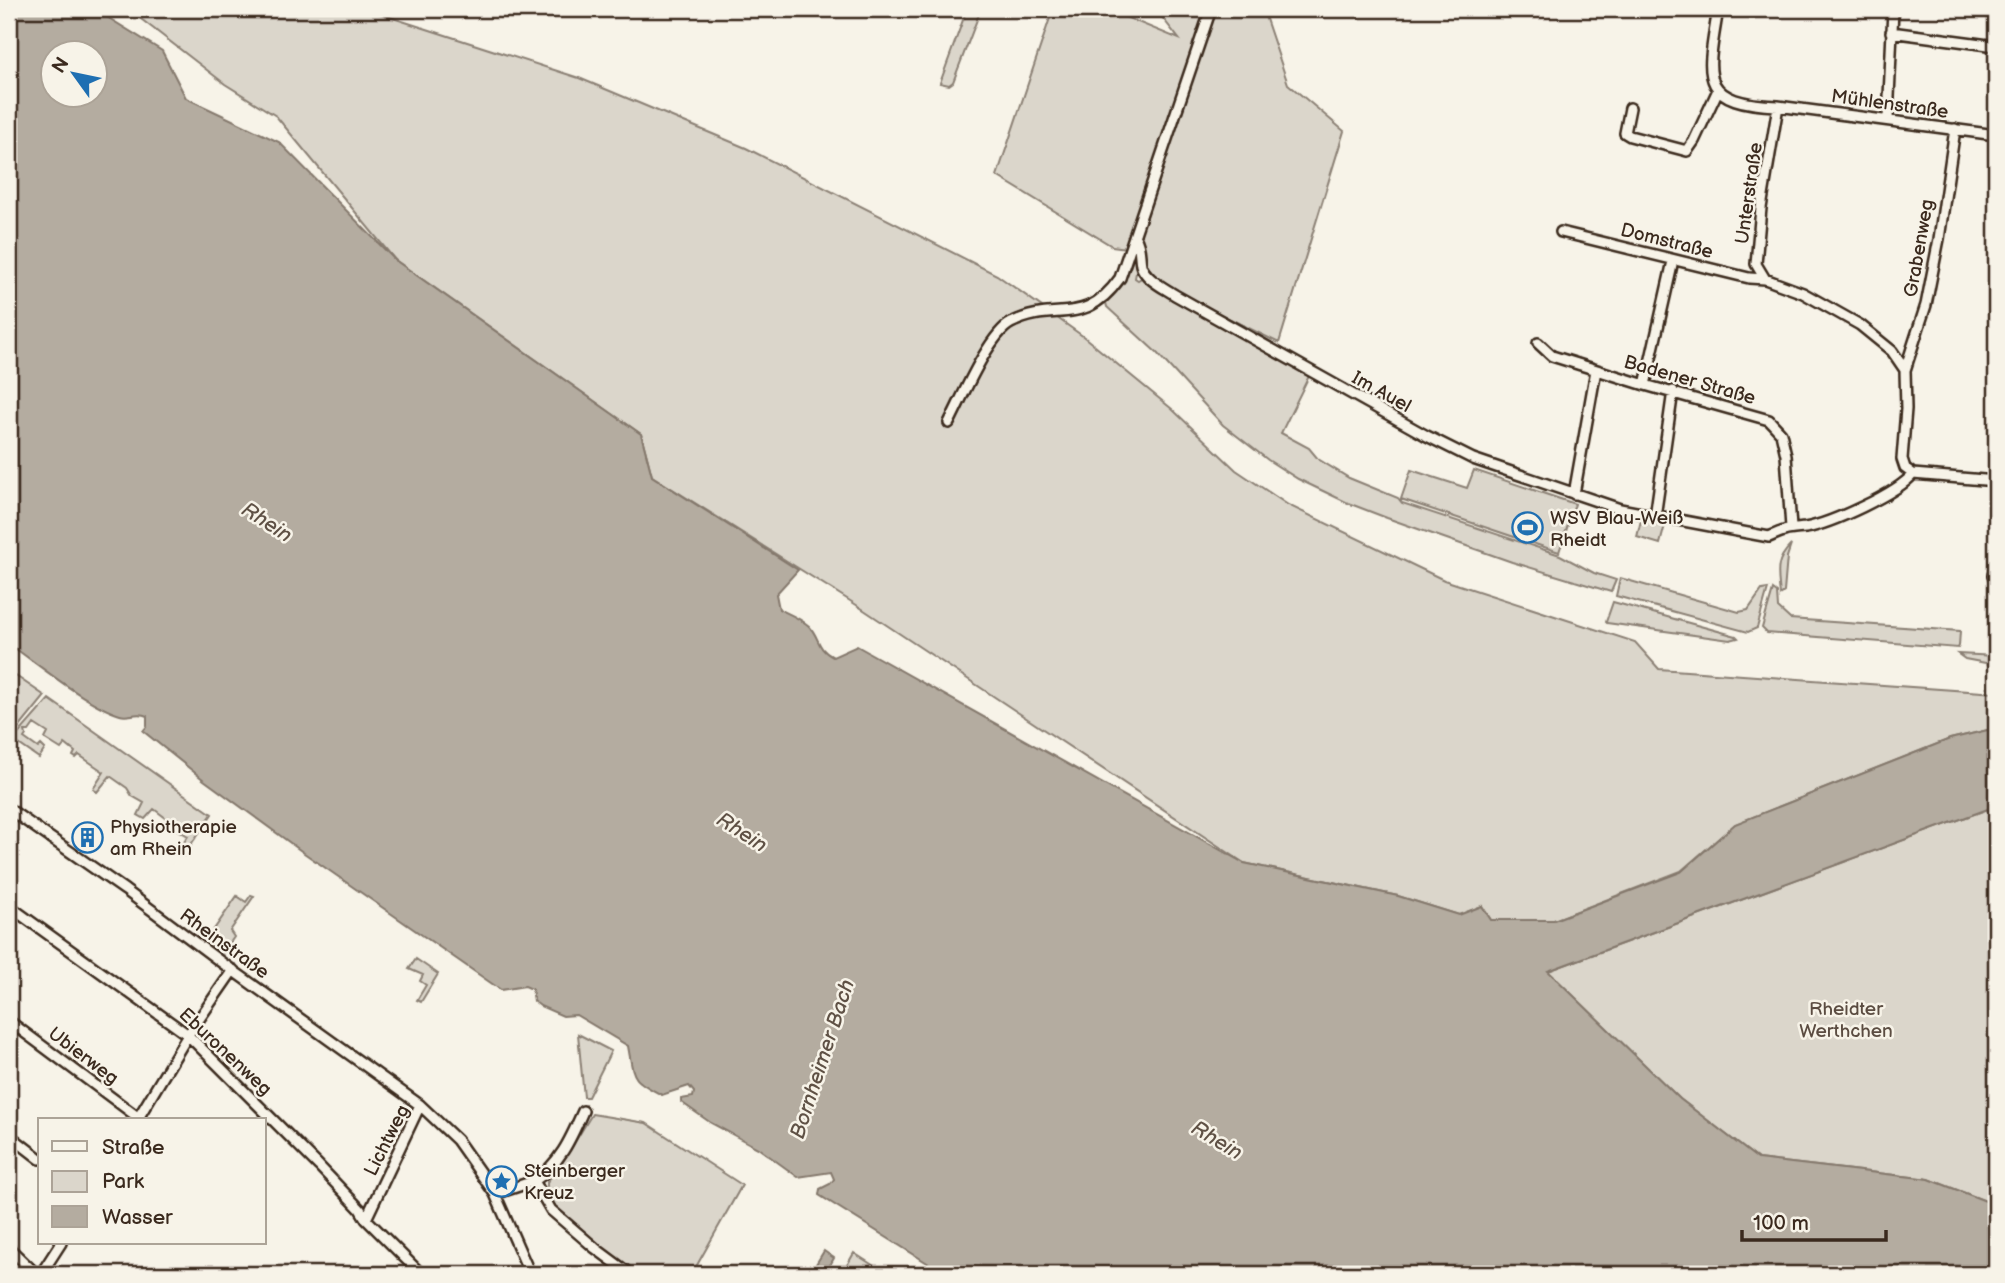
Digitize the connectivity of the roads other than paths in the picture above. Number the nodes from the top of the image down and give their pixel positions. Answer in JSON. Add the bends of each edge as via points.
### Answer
{"nodes":[{"id":1,"x":1211,"y":9,"type":"edge"},
{"id":2,"x":1718,"y":9,"type":"edge"},
{"id":3,"x":1893,"y":9,"type":"edge"},
{"id":4,"x":1891,"y":32,"type":"junction"},
{"id":5,"x":1996,"y":46,"type":"edge"},
{"id":6,"x":1718,"y":90,"type":"junction"},
{"id":7,"x":1779,"y":106,"type":"junction"},
{"id":8,"x":1630,"y":108,"type":"dead end"},
{"id":9,"x":1888,"y":119,"type":"junction"},
{"id":10,"x":1955,"y":129,"type":"junction"},
{"id":11,"x":1996,"y":135,"type":"edge"},
{"id":12,"x":1561,"y":232,"type":"dead end"},
{"id":13,"x":1135,"y":237,"type":"junction"},
{"id":14,"x":1673,"y":261,"type":"junction"},
{"id":15,"x":1765,"y":279,"type":"junction"},
{"id":16,"x":1538,"y":343,"type":"dead end"},
{"id":17,"x":1595,"y":370,"type":"junction"},
{"id":18,"x":1905,"y":370,"type":"junction"},
{"id":19,"x":1646,"y":385,"type":"junction"},
{"id":20,"x":1673,"y":391,"type":"junction"},
{"id":21,"x":949,"y":423,"type":"dead end"},
{"id":22,"x":1913,"y":474,"type":"junction"},
{"id":23,"x":1995,"y":479,"type":"edge"},
{"id":24,"x":1574,"y":494,"type":"junction"},
{"id":25,"x":1655,"y":517,"type":"junction"},
{"id":26,"x":1791,"y":528,"type":"junction"},
{"id":27,"x":1996,"y":559,"type":"edge"},
{"id":28,"x":1996,"y":576,"type":"edge"},
{"id":29,"x":9,"y":809,"type":"edge"},
{"id":30,"x":9,"y":906,"type":"edge"},
{"id":31,"x":233,"y":970,"type":"junction"},
{"id":32,"x":9,"y":1021,"type":"edge"},
{"id":33,"x":188,"y":1035,"type":"junction"},
{"id":34,"x":420,"y":1105,"type":"junction"},
{"id":35,"x":583,"y":1111,"type":"dead end"},
{"id":36,"x":137,"y":1118,"type":"edge"},
{"id":37,"x":139,"y":1118,"type":"edge"},
{"id":38,"x":9,"y":1135,"type":"edge"},
{"id":39,"x":38,"y":1157,"type":"edge"},
{"id":40,"x":534,"y":1181,"type":"junction"},
{"id":41,"x":495,"y":1194,"type":"junction"},
{"id":42,"x":366,"y":1219,"type":"junction"},
{"id":43,"x":60,"y":1244,"type":"edge"},
{"id":44,"x":9,"y":1248,"type":"edge"},
{"id":45,"x":39,"y":1274,"type":"edge"},
{"id":46,"x":421,"y":1274,"type":"edge"},
{"id":47,"x":530,"y":1274,"type":"edge"},
{"id":48,"x":630,"y":1274,"type":"edge"}],
"edges":[{"from":1,"to":13,"type":"street"},
{"from":2,"to":6,"type":"street","via":[[1710,64]]},
{"from":3,"to":4,"type":"street"},
{"from":4,"to":5,"type":"street"},
{"from":4,"to":9,"type":"street"},
{"from":6,"to":7,"type":"street","via":[[1759,105]]},
{"from":6,"to":8,"type":"street","via":[[1687,151],[1625,133]]},
{"from":7,"to":9,"type":"street","name":"Mühlenstraße"},
{"from":7,"to":15,"type":"street","name":"Unterstraße","via":[[1756,264]]},
{"from":9,"to":10,"type":"street","name":"Mühlenstraße"},
{"from":10,"to":11,"type":"street","name":"Mühlenstraße"},
{"from":10,"to":18,"type":"street","name":"Grabenweg","via":[[1926,305]]},
{"from":12,"to":14,"type":"street","name":"Domstraße"},
{"from":13,"to":21,"type":"street","via":[[1120,278],[1097,303],[1008,324],[991,343]]},
{"from":13,"to":24,"type":"street","name":"Im Auel","via":[[1144,273],[1175,295],[1473,459]]},
{"from":14,"to":15,"type":"street","name":"Domstraße"},
{"from":14,"to":19,"type":"street"},
{"from":15,"to":18,"type":"street","via":[[1803,293],[1860,325],[1892,351]]},
{"from":16,"to":17,"type":"street","name":"Badener Straße","via":[[1552,356]]},
{"from":17,"to":19,"type":"street","name":"Badener Straße"},
{"from":17,"to":24,"type":"street"},
{"from":18,"to":22,"type":"street","via":[[1902,459]]},
{"from":19,"to":20,"type":"street","name":"Badener Straße"},
{"from":20,"to":25,"type":"street"},
{"from":20,"to":26,"type":"street","name":"Badener Straße","via":[[1769,420],[1781,433]]},
{"from":22,"to":23,"type":"street"},
{"from":22,"to":26,"type":"street","name":"Im Auel","via":[[1871,503],[1806,528]]},
{"from":24,"to":25,"type":"street","name":"Im Auel"},
{"from":25,"to":26,"type":"street","name":"Im Auel","via":[[1769,537]]},
{"from":27,"to":28,"type":"street"},
{"from":29,"to":31,"type":"street","name":"Rheinstraße"},
{"from":30,"to":33,"type":"street","name":"Eburonenweg"},
{"from":31,"to":33,"type":"street"},
{"from":31,"to":34,"type":"street","name":"Rheinstraße"},
{"from":32,"to":36,"type":"street","name":"Ubierweg"},
{"from":33,"to":37,"type":"street"},
{"from":33,"to":42,"type":"street","name":"Eburonenweg","via":[[311,1157]]},
{"from":34,"to":41,"type":"street","name":"Lichtweg","via":[[457,1140]]},
{"from":34,"to":42,"type":"street","name":"Lichtweg"},
{"from":35,"to":40,"type":"street","via":[[552,1167]]},
{"from":38,"to":39,"type":"street"},
{"from":40,"to":41,"type":"street"},
{"from":40,"to":48,"type":"street","via":[[551,1210]]},
{"from":41,"to":47,"type":"street","name":"Lichtweg"},
{"from":42,"to":46,"type":"street"},
{"from":43,"to":45,"type":"street"},
{"from":44,"to":45,"type":"street"}]}
